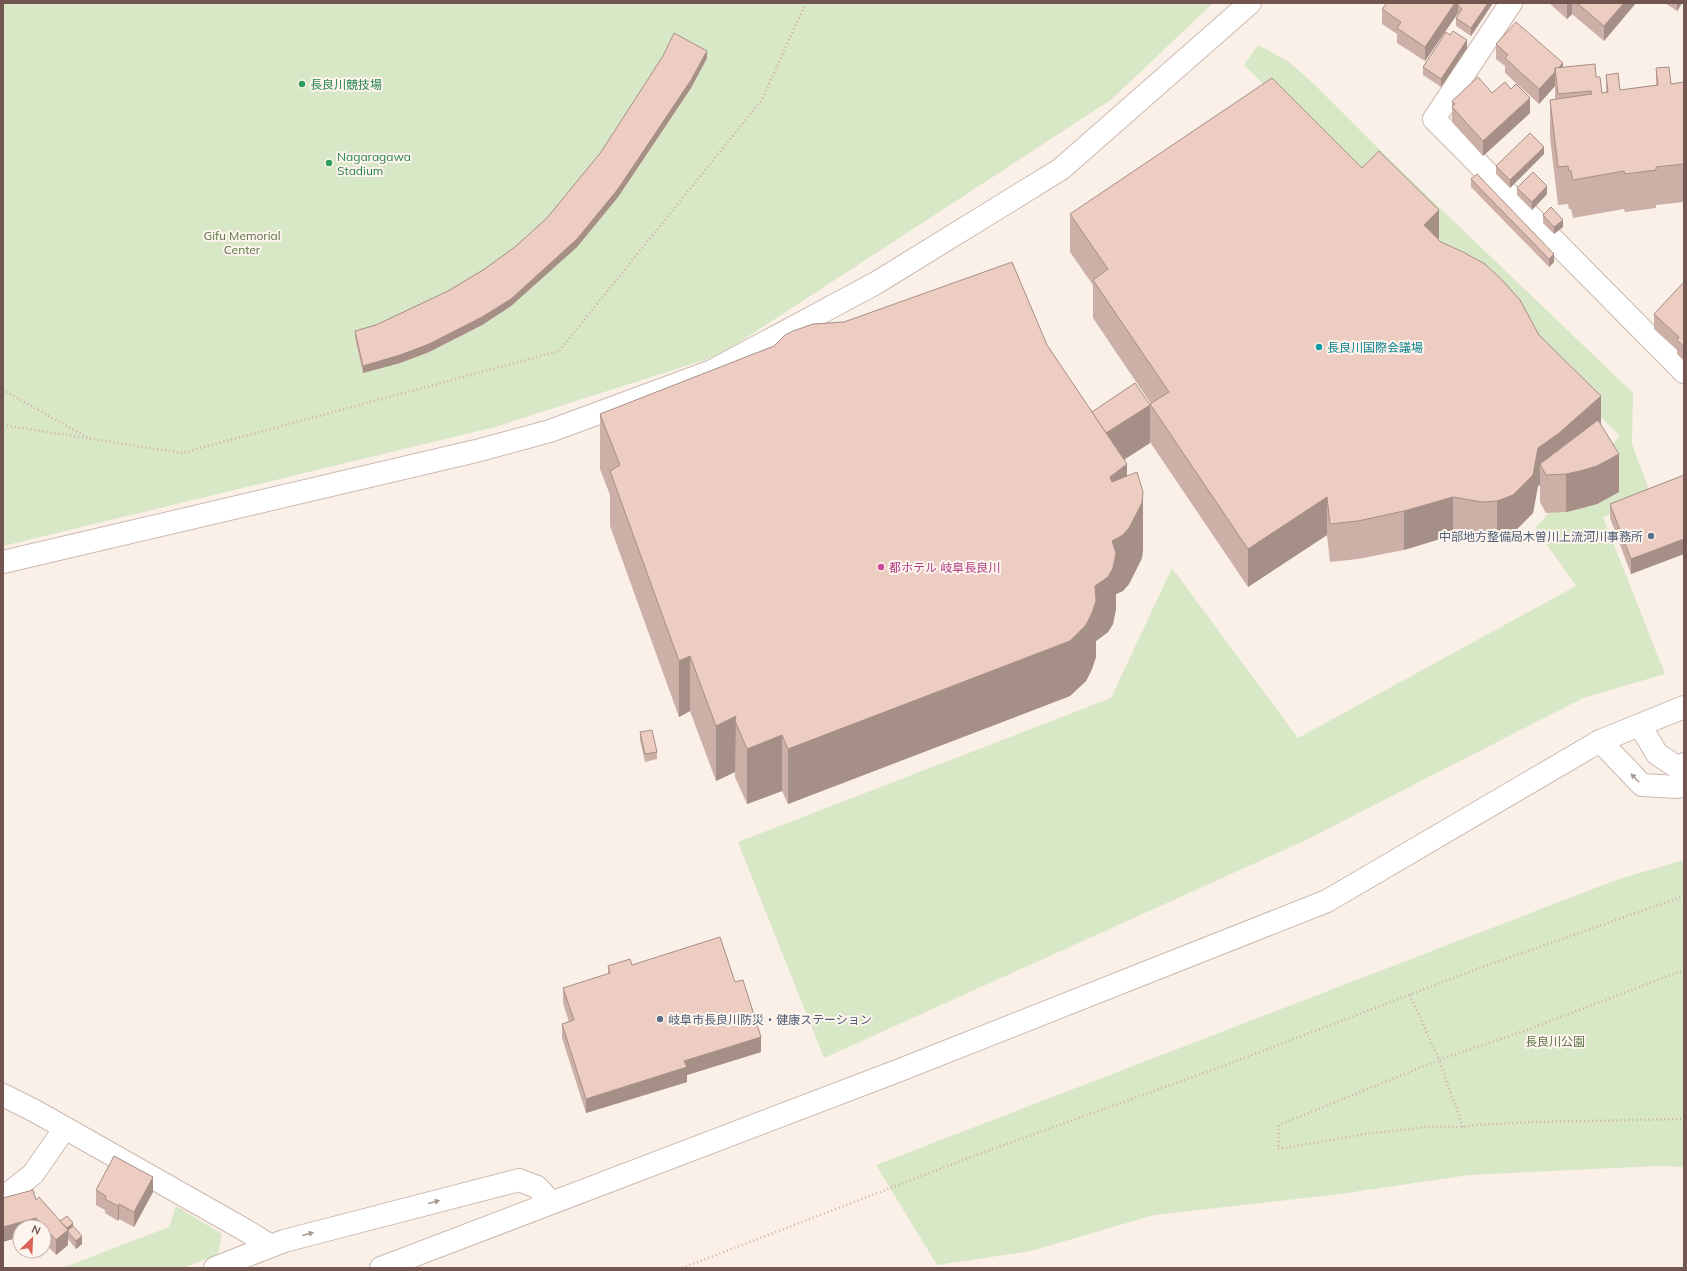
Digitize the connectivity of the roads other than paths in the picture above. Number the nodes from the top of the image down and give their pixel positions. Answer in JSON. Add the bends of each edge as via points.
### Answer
{"nodes":[{"id":1,"x":1250,"y":3,"type":"edge"},
{"id":2,"x":1511,"y":3,"type":"edge"},
{"id":3,"x":1684,"y":372,"type":"edge"},
{"id":4,"x":3,"y":562,"type":"edge"},
{"id":5,"x":1684,"y":707,"type":"edge"},
{"id":6,"x":1640,"y":725,"type":"junction"},
{"id":7,"x":1600,"y":741,"type":"junction"},
{"id":8,"x":1684,"y":764,"type":"edge"},
{"id":9,"x":1684,"y":785,"type":"edge"},
{"id":10,"x":3,"y":1095,"type":"edge"},
{"id":11,"x":65,"y":1128,"type":"junction"},
{"id":12,"x":3,"y":1198,"type":"edge"},
{"id":13,"x":551,"y":1202,"type":"junction"},
{"id":14,"x":271,"y":1246,"type":"junction"},
{"id":15,"x":215,"y":1268,"type":"edge"},
{"id":16,"x":381,"y":1268,"type":"edge"}],
"edges":[{"from":1,"to":4,"type":"street","via":[[1062,169],[876,283],[712,371],[550,431],[476,451]]},
{"from":2,"to":3,"type":"street","via":[[1434,119]]},
{"from":5,"to":6,"type":"street"},
{"from":6,"to":7,"type":"street"},
{"from":6,"to":8,"type":"street","via":[[1657,754],[1677,767]]},
{"from":9,"to":7,"type":"street","one_way":true,"via":[[1642,785]]},
{"from":7,"to":13,"type":"street","via":[[1327,900],[900,1070]]},
{"from":10,"to":11,"type":"street"},
{"from":11,"to":12,"type":"street","via":[[33,1174]]},
{"from":11,"to":14,"type":"street"},
{"from":14,"to":13,"type":"street","one_way":true,"via":[[519,1180],[537,1187]]},
{"from":13,"to":16,"type":"street"},
{"from":14,"to":15,"type":"street"}]}
